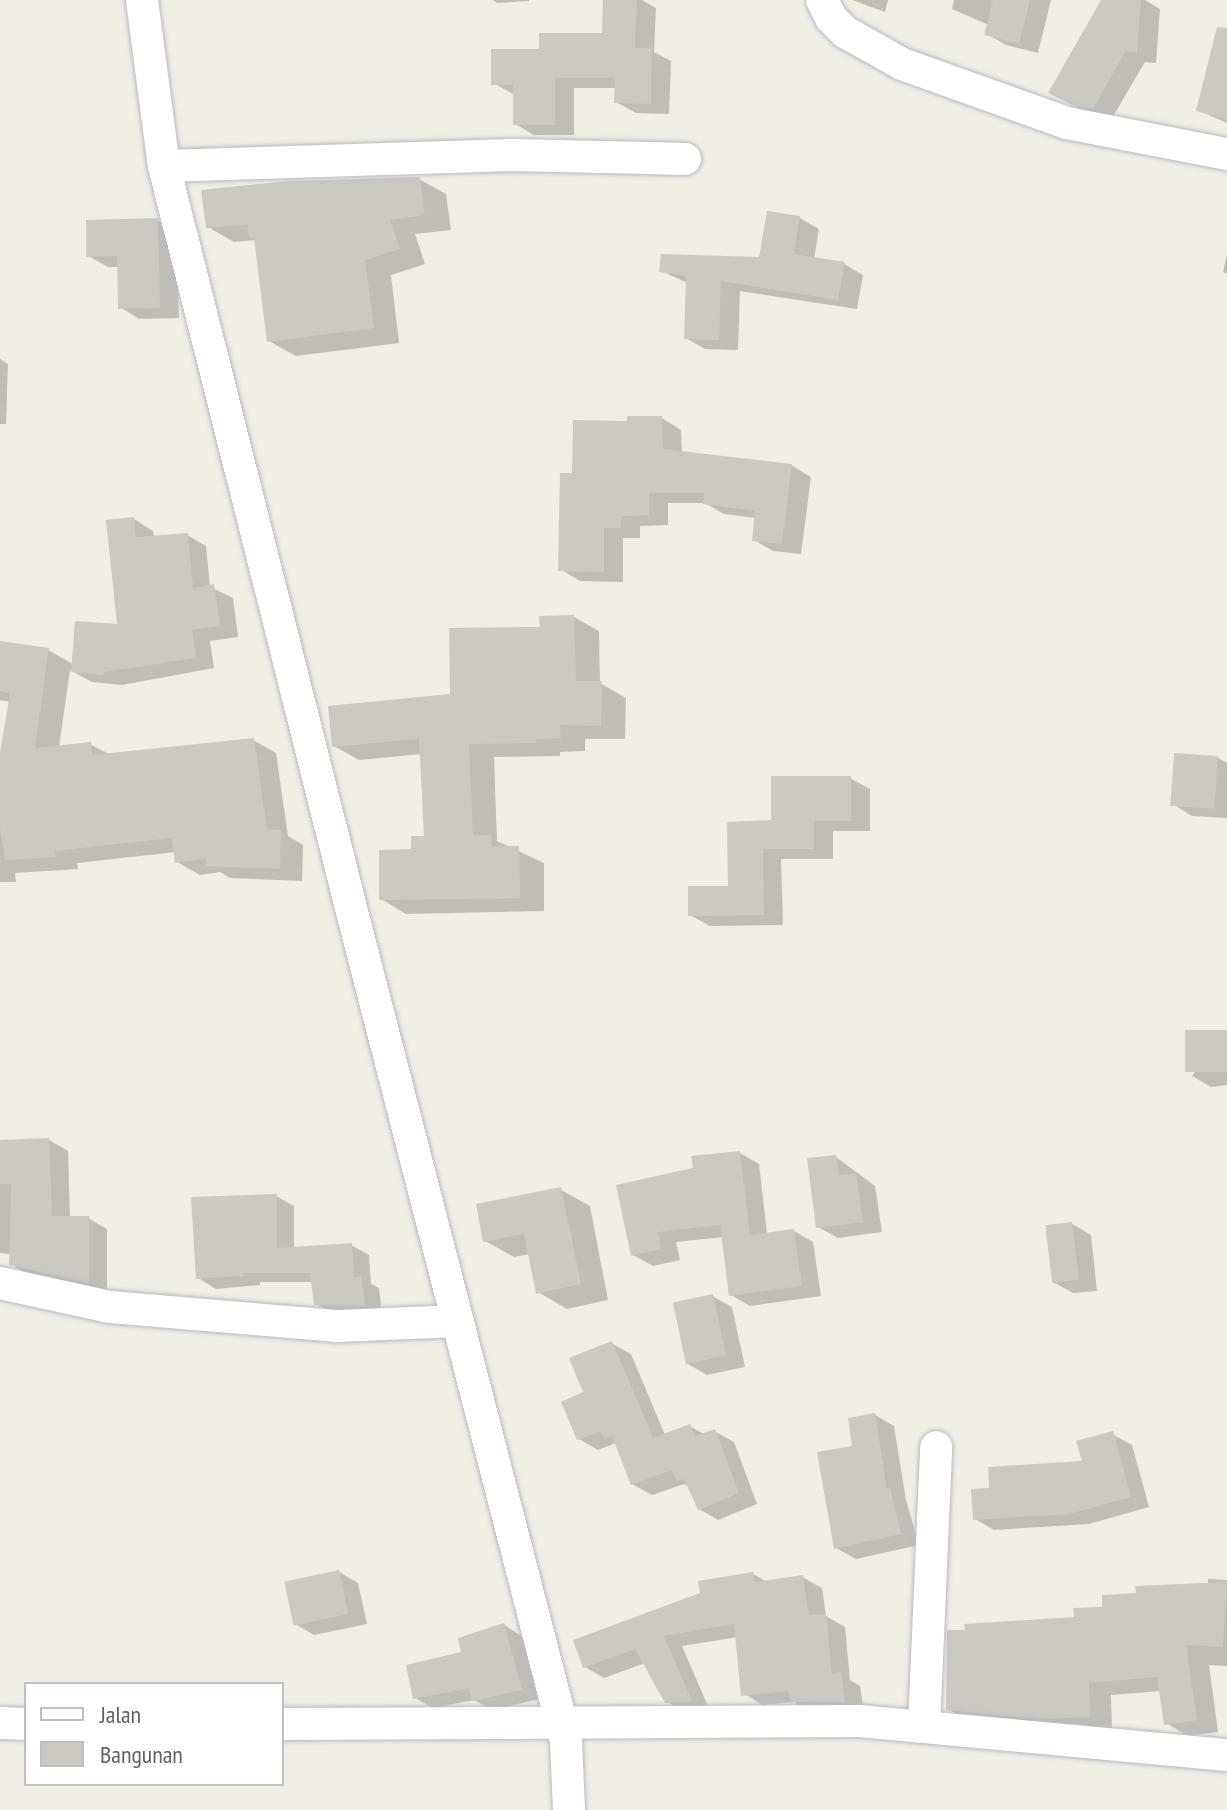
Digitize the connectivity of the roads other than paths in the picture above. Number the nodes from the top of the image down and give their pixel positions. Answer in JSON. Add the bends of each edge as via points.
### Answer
{"nodes":[{"id":1,"x":142,"y":0,"type":"edge"},
{"id":2,"x":822,"y":0,"type":"edge"},
{"id":3,"x":1227,"y":154,"type":"edge"},
{"id":4,"x":685,"y":159,"type":"dead end"},
{"id":5,"x":164,"y":166,"type":"junction"},
{"id":6,"x":0,"y":1283,"type":"edge"},
{"id":7,"x":458,"y":1321,"type":"junction"},
{"id":8,"x":936,"y":1447,"type":"dead end"},
{"id":9,"x":0,"y":1723,"type":"edge"},
{"id":10,"x":24,"y":1724,"type":"edge"},
{"id":11,"x":284,"y":1724,"type":"edge"},
{"id":12,"x":924,"y":1727,"type":"junction"},
{"id":13,"x":564,"y":1732,"type":"junction"},
{"id":14,"x":1227,"y":1755,"type":"edge"},
{"id":15,"x":568,"y":1794,"type":"edge"}],
"edges":[{"from":1,"to":5,"type":"street"},
{"from":2,"to":3,"type":"street","via":[[845,32],[902,64],[1067,123]]},
{"from":4,"to":5,"type":"street","via":[[512,155]]},
{"from":5,"to":7,"type":"street"},
{"from":6,"to":7,"type":"street","via":[[110,1307],[338,1326]]},
{"from":7,"to":13,"type":"street"},
{"from":8,"to":12,"type":"street"},
{"from":9,"to":10,"type":"street"},
{"from":11,"to":13,"type":"street"},
{"from":12,"to":13,"type":"street","via":[[859,1721]]},
{"from":12,"to":14,"type":"street"},
{"from":13,"to":15,"type":"street"}]}
